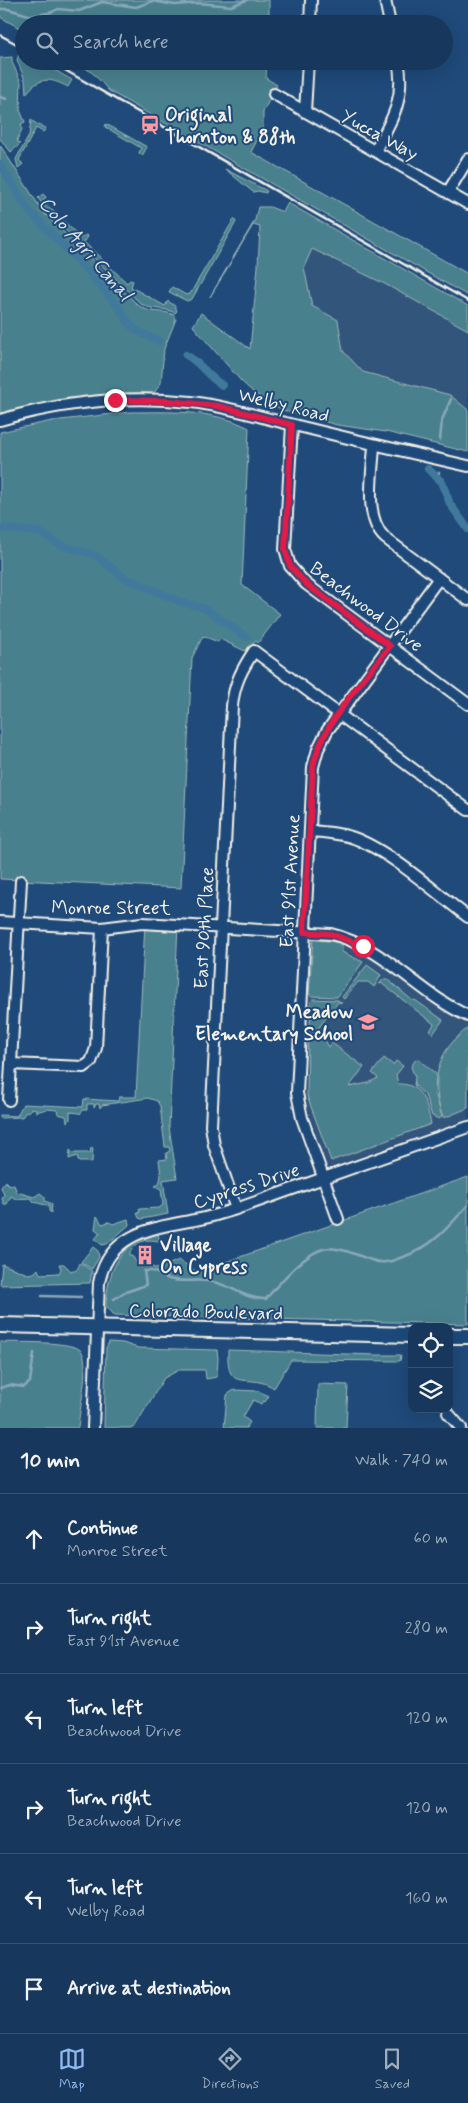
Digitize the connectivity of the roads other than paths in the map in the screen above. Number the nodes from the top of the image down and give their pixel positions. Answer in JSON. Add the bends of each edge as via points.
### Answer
{"nodes":[{"id":1,"x":311,"y":0,"type":"edge"},
{"id":2,"x":385,"y":0,"type":"edge"},
{"id":3,"x":310,"y":15,"type":"edge"},
{"id":4,"x":388,"y":15,"type":"edge"},
{"id":5,"x":307,"y":70,"type":"edge"},
{"id":6,"x":399,"y":70,"type":"edge"},
{"id":7,"x":274,"y":94,"type":"dead end"},
{"id":8,"x":305,"y":112,"type":"junction"},
{"id":9,"x":375,"y":151,"type":"junction"},
{"id":10,"x":468,"y":159,"type":"edge"},
{"id":11,"x":448,"y":192,"type":"junction"},
{"id":12,"x":468,"y":204,"type":"edge"},
{"id":13,"x":0,"y":420,"type":"edge"},
{"id":14,"x":292,"y":425,"type":"junction"},
{"id":15,"x":374,"y":445,"type":"junction"},
{"id":16,"x":468,"y":466,"type":"edge"},
{"id":17,"x":439,"y":578,"type":"junction"},
{"id":18,"x":468,"y":600,"type":"edge"},
{"id":19,"x":390,"y":646,"type":"junction"},
{"id":20,"x":468,"y":704,"type":"edge"},
{"id":21,"x":338,"y":714,"type":"junction"},
{"id":22,"x":468,"y":810,"type":"edge"},
{"id":23,"x":310,"y":831,"type":"junction"},
{"id":24,"x":21,"y":881,"type":"dead end"},
{"id":25,"x":468,"y":917,"type":"edge"},
{"id":26,"x":0,"y":922,"type":"edge"},
{"id":27,"x":19,"y":923,"type":"junction"},
{"id":28,"x":221,"y":927,"type":"junction"},
{"id":29,"x":102,"y":928,"type":"junction"},
{"id":30,"x":304,"y":932,"type":"junction"},
{"id":31,"x":468,"y":1016,"type":"edge"},
{"id":32,"x":11,"y":1064,"type":"junction"},
{"id":33,"x":10,"y":1100,"type":"dead end"},
{"id":34,"x":468,"y":1127,"type":"edge"},
{"id":35,"x":323,"y":1178,"type":"junction"},
{"id":36,"x":236,"y":1209,"type":"junction"},
{"id":37,"x":338,"y":1219,"type":"dead end"},
{"id":38,"x":0,"y":1325,"type":"edge"},
{"id":39,"x":96,"y":1328,"type":"junction"},
{"id":40,"x":408,"y":1335,"type":"edge"},
{"id":41,"x":453,"y":1336,"type":"edge"},
{"id":42,"x":468,"y":1336,"type":"edge"},
{"id":43,"x":448,"y":1414,"type":"dead end"},
{"id":44,"x":93,"y":1428,"type":"edge"},
{"id":45,"x":460,"y":1428,"type":"edge"}],
"edges":[{"from":1,"to":3,"type":"street"},
{"from":2,"to":4,"type":"street"},
{"from":5,"to":8,"type":"street"},
{"from":6,"to":9,"type":"street","via":[[398,107]]},
{"from":7,"to":8,"type":"street","name":"Yucca Way"},
{"from":8,"to":9,"type":"street","name":"Yucca Way"},
{"from":9,"to":11,"type":"street","name":"Yucca Way"},
{"from":10,"to":11,"type":"street"},
{"from":11,"to":12,"type":"street","name":"Yucca Way"},
{"from":13,"to":14,"type":"street","name":"Welby Road","via":[[68,404],[115,400],[218,406]]},
{"from":14,"to":15,"type":"street","name":"Welby Road"},
{"from":14,"to":19,"type":"street","name":"Beachwood Drive","via":[[285,541],[287,561],[306,584]]},
{"from":15,"to":16,"type":"street","name":"Welby Road"},
{"from":15,"to":17,"type":"street","via":[[371,509],[378,530]]},
{"from":17,"to":18,"type":"street"},
{"from":17,"to":19,"type":"street","name":"East 91st Avenue"},
{"from":19,"to":20,"type":"street","name":"Beachwood Drive"},
{"from":19,"to":21,"type":"street","name":"East 91st Avenue"},
{"from":21,"to":22,"type":"street"},
{"from":21,"to":23,"type":"street","name":"East 91st Avenue","via":[[321,740],[315,758]]},
{"from":21,"to":28,"type":"street","name":"East 90th Place","via":[[254,651],[241,670],[233,691]]},
{"from":23,"to":25,"type":"street","via":[[352,838],[379,850]]},
{"from":23,"to":30,"type":"street","name":"East 91st Avenue"},
{"from":24,"to":27,"type":"street"},
{"from":26,"to":27,"type":"street","name":"Monroe Street"},
{"from":27,"to":29,"type":"street","name":"Monroe Street"},
{"from":27,"to":32,"type":"street"},
{"from":28,"to":29,"type":"street","name":"Monroe Street","via":[[142,923]]},
{"from":28,"to":30,"type":"street","name":"Monroe Street"},
{"from":28,"to":36,"type":"street","name":"East 90th Place","via":[[212,1126],[214,1145]]},
{"from":29,"to":32,"type":"street","via":[[96,1048],[91,1062],[84,1067]]},
{"from":30,"to":31,"type":"street","name":"Monroe Street","via":[[331,934],[363,946],[445,1004]]},
{"from":30,"to":35,"type":"street","name":"East 91st Avenue","via":[[297,1093],[302,1118]]},
{"from":32,"to":33,"type":"street"},
{"from":34,"to":35,"type":"street","name":"Cypress Drive"},
{"from":35,"to":36,"type":"street","name":"Cypress Drive"},
{"from":35,"to":37,"type":"street","name":"East 91st Avenue"},
{"from":36,"to":39,"type":"street","name":"Cypress Drive","via":[[135,1234],[118,1247],[101,1272]]},
{"from":38,"to":39,"type":"main road","name":"Colorado Boulevard"},
{"from":39,"to":40,"type":"main road","name":"Colorado Boulevard"},
{"from":39,"to":44,"type":"street","name":"Cypress Drive"},
{"from":41,"to":42,"type":"main road"},
{"from":43,"to":45,"type":"street"}]}
